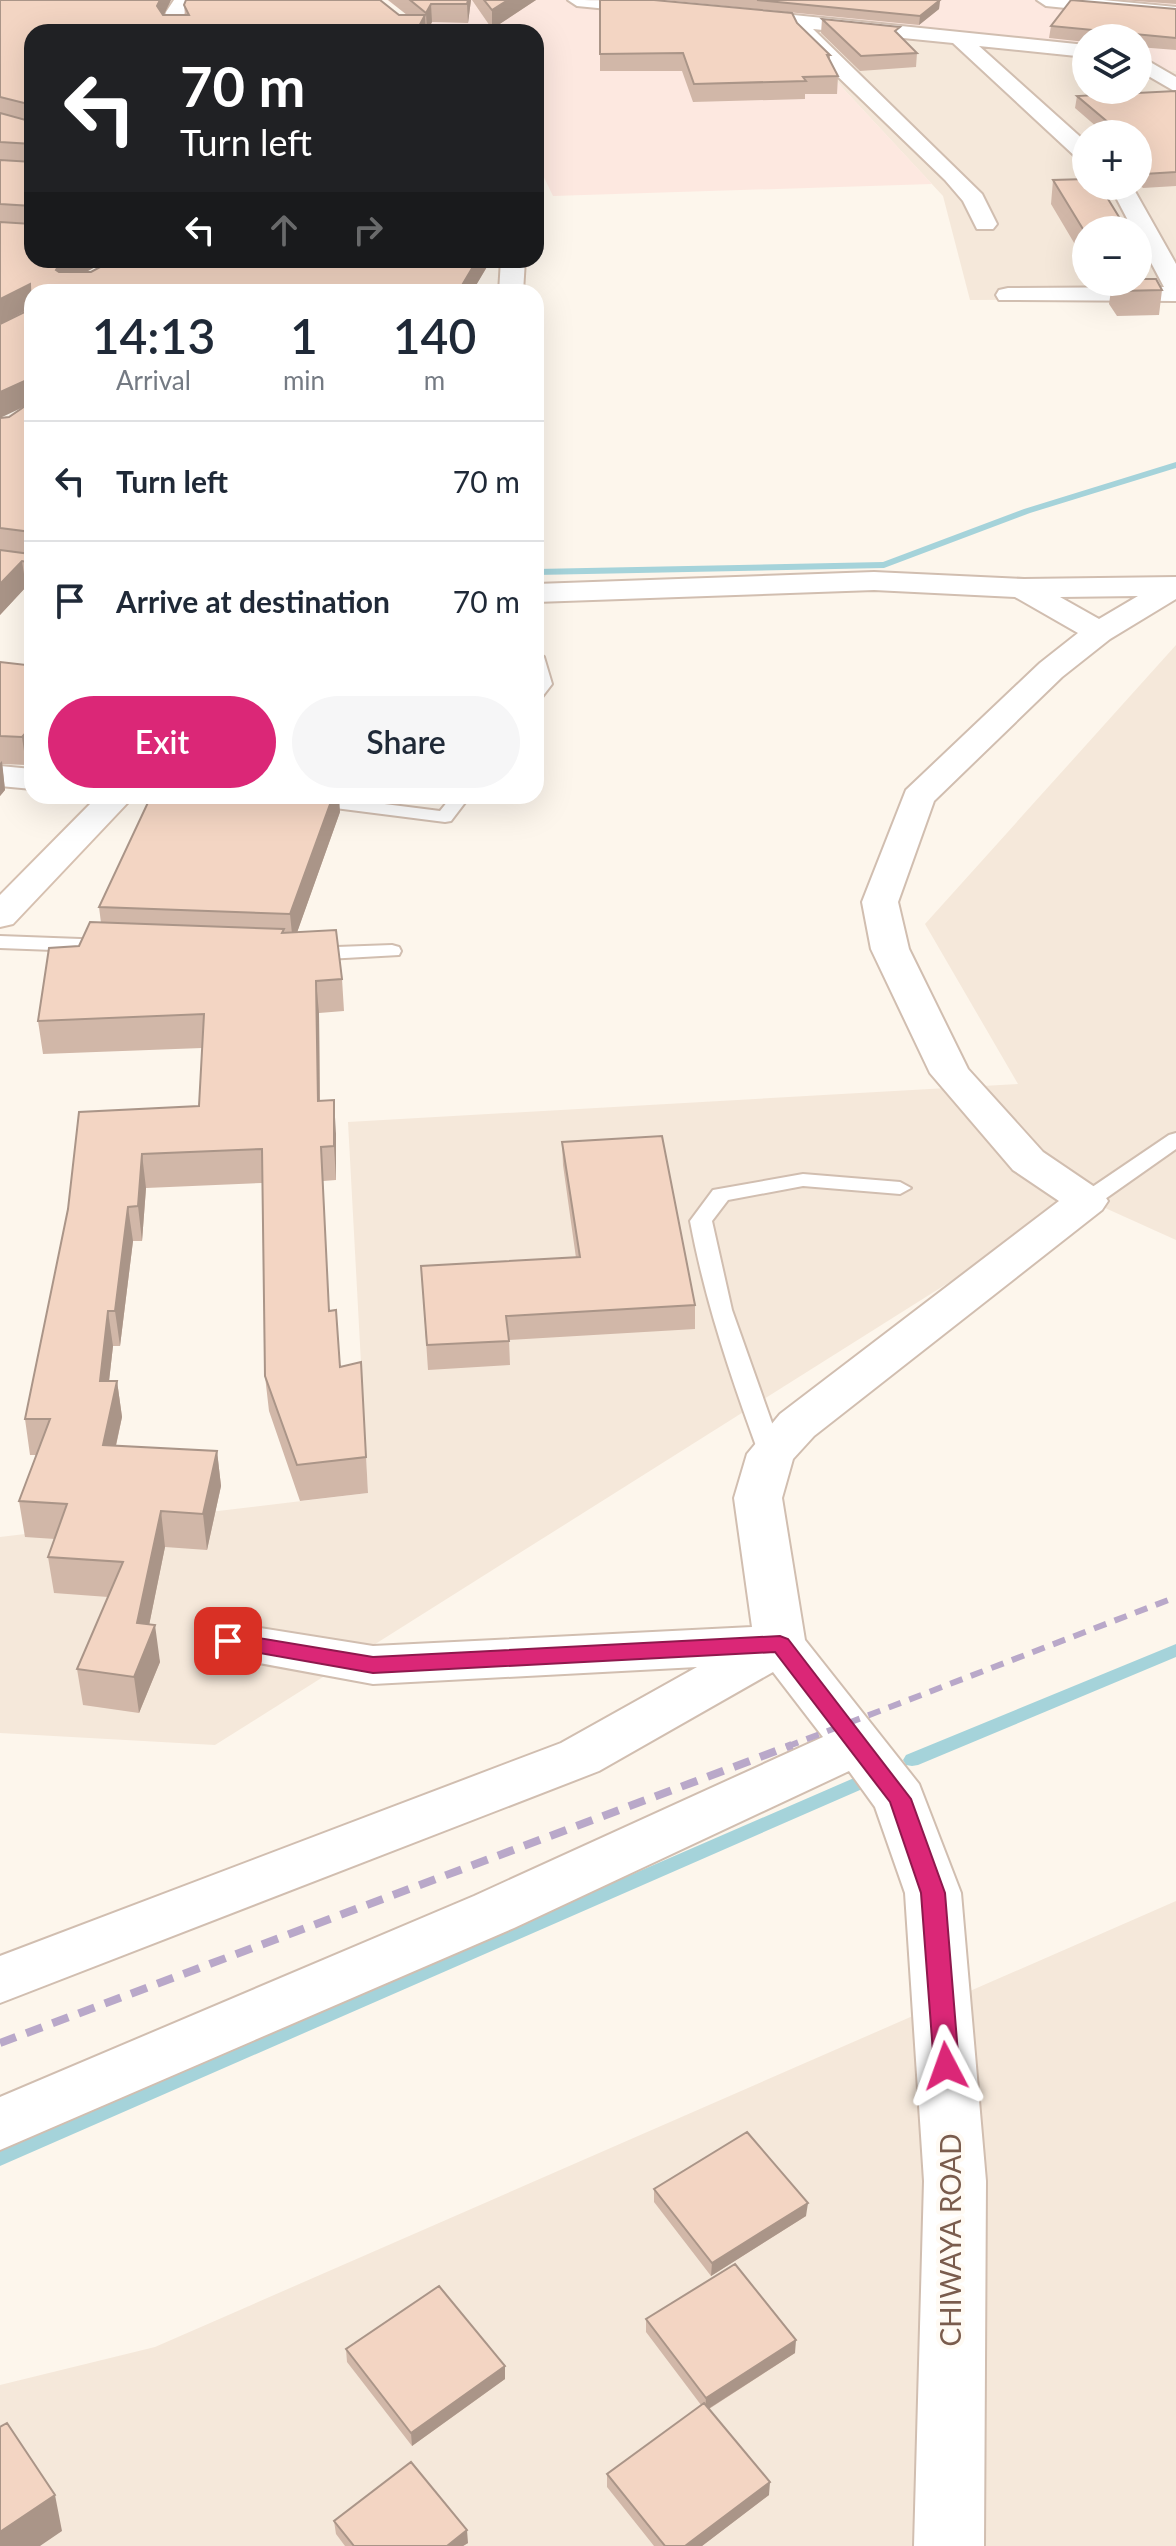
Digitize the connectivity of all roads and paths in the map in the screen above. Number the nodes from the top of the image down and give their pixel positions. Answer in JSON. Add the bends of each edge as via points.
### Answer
{"nodes":[{"id":1,"x":185,"y":0,"type":"edge"},
{"id":2,"x":577,"y":0,"type":"edge"},
{"id":3,"x":1046,"y":0,"type":"edge"},
{"id":4,"x":682,"y":10,"type":"edge"},
{"id":5,"x":712,"y":13,"type":"edge"},
{"id":6,"x":1176,"y":13,"type":"edge"},
{"id":7,"x":801,"y":22,"type":"junction"},
{"id":8,"x":172,"y":24,"type":"edge"},
{"id":9,"x":959,"y":38,"type":"junction"},
{"id":10,"x":1072,"y":50,"type":"edge"},
{"id":11,"x":1152,"y":70,"type":"edge"},
{"id":12,"x":1176,"y":86,"type":"edge"},
{"id":13,"x":1072,"y":141,"type":"edge"},
{"id":14,"x":1129,"y":200,"type":"edge"},
{"id":15,"x":985,"y":224,"type":"dead end"},
{"id":16,"x":1176,"y":286,"type":"edge"},
{"id":17,"x":1176,"y":294,"type":"edge"},
{"id":18,"x":1008,"y":295,"type":"dead end"},
{"id":19,"x":1176,"y":586,"type":"edge"},
{"id":20,"x":1022,"y":588,"type":"junction"},
{"id":21,"x":544,"y":593,"type":"edge"},
{"id":22,"x":1099,"y":632,"type":"junction"},
{"id":23,"x":0,"y":776,"type":"edge"},
{"id":24,"x":24,"y":778,"type":"edge"},
{"id":25,"x":109,"y":804,"type":"edge"},
{"id":26,"x":344,"y":804,"type":"edge"},
{"id":27,"x":455,"y":804,"type":"edge"},
{"id":28,"x":0,"y":916,"type":"edge"},
{"id":29,"x":0,"y":942,"type":"edge"},
{"id":30,"x":123,"y":947,"type":"edge"},
{"id":31,"x":392,"y":951,"type":"dead end"},
{"id":32,"x":293,"y":953,"type":"edge"},
{"id":33,"x":1176,"y":1139,"type":"edge"},
{"id":34,"x":900,"y":1188,"type":"dead end"},
{"id":35,"x":1087,"y":1201,"type":"junction"},
{"id":36,"x":771,"y":1454,"type":"junction"},
{"id":37,"x":228,"y":1641,"type":"dead end"},
{"id":38,"x":780,"y":1644,"type":"junction"},
{"id":39,"x":858,"y":1744,"type":"junction"},
{"id":40,"x":0,"y":1980,"type":"edge"},
{"id":41,"x":0,"y":2124,"type":"edge"},
{"id":42,"x":949,"y":2546,"type":"edge"}],
"edges":[{"from":1,"to":8,"type":"street","via":[[177,6]]},
{"from":2,"to":4,"type":"street"},
{"from":3,"to":6,"type":"street"},
{"from":5,"to":7,"type":"street"},
{"from":7,"to":9,"type":"street"},
{"from":7,"to":15,"type":"street","via":[[805,34],[953,175],[974,199]]},
{"from":9,"to":10,"type":"street"},
{"from":9,"to":13,"type":"street"},
{"from":11,"to":12,"type":"street"},
{"from":14,"to":16,"type":"street"},
{"from":17,"to":18,"type":"street"},
{"from":19,"to":20,"type":"street"},
{"from":19,"to":22,"type":"street"},
{"from":20,"to":21,"type":"street","via":[[874,581]]},
{"from":20,"to":22,"type":"street"},
{"from":22,"to":35,"type":"street","via":[[1051,670],[918,797],[880,902],[890,949],[950,1073],[1028,1161]]},
{"from":23,"to":24,"type":"street"},
{"from":25,"to":28,"type":"street"},
{"from":26,"to":27,"type":"lane","via":[[445,817]]},
{"from":29,"to":30,"type":"lane"},
{"from":31,"to":32,"type":"lane"},
{"from":33,"to":35,"type":"lane"},
{"from":34,"to":36,"type":"lane","via":[[803,1180],[721,1195],[701,1221],[713,1287]]},
{"from":35,"to":36,"type":"street","via":[[797,1425]]},
{"from":36,"to":38,"type":"street","via":[[758,1498]]},
{"from":37,"to":38,"type":"street","via":[[373,1665]]},
{"from":38,"to":39,"type":"street","name":"CHIWAYA ROAD"},
{"from":38,"to":40,"type":"street","via":[[580,1757]]},
{"from":39,"to":41,"type":"street","via":[[494,1912]]},
{"from":39,"to":42,"type":"street","name":"CHIWAYA ROAD","via":[[900,1799],[933,1893],[955,2181]]}]}
